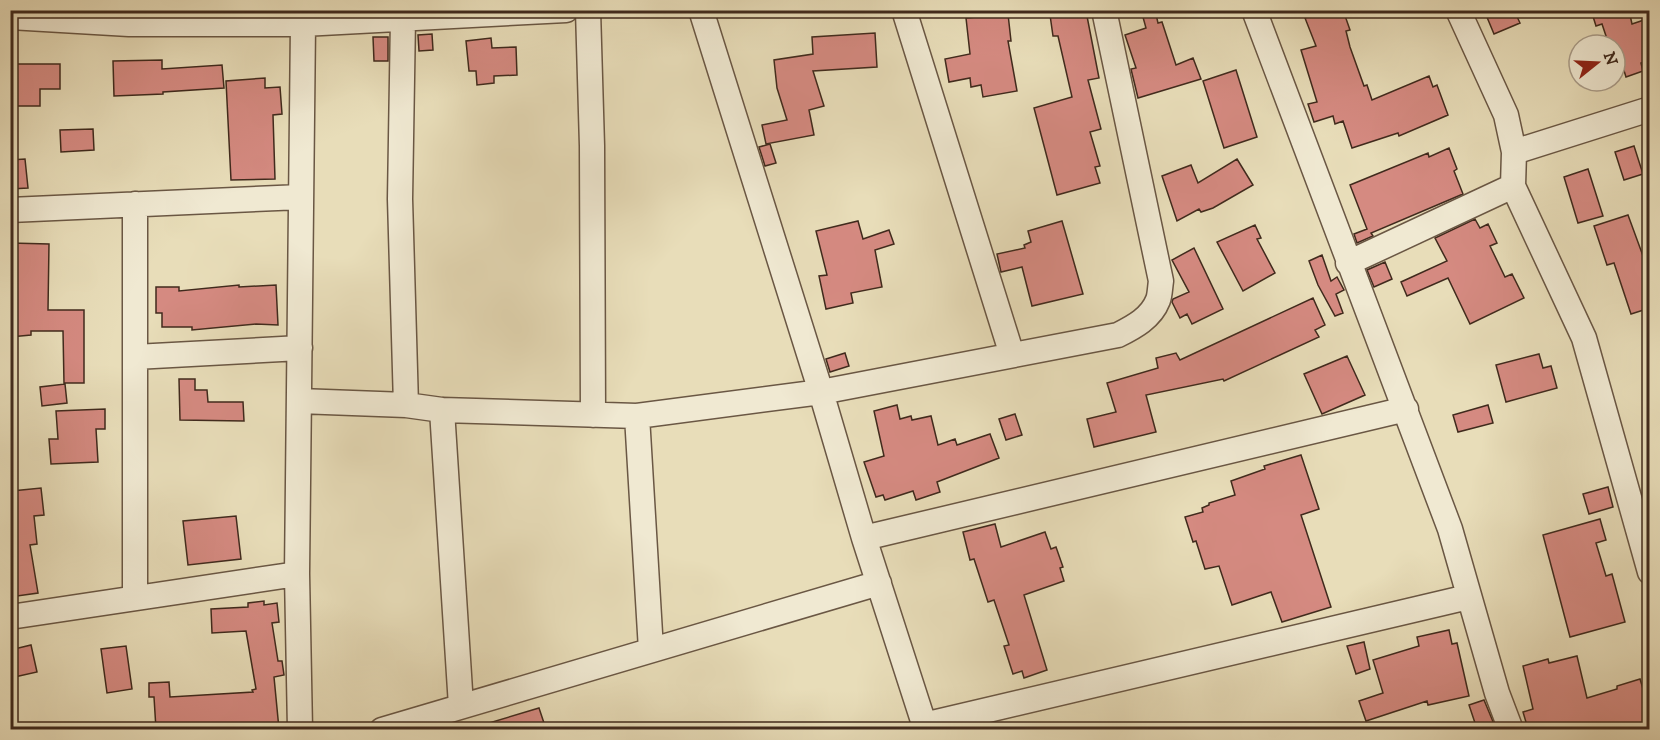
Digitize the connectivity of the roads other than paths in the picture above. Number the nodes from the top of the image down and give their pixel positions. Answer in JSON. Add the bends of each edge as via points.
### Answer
{"nodes":[{"id":1,"x":567,"y":10,"type":"edge"},
{"id":2,"x":588,"y":10,"type":"edge"},
{"id":3,"x":701,"y":10,"type":"edge"},
{"id":4,"x":904,"y":10,"type":"edge"},
{"id":5,"x":1104,"y":10,"type":"edge"},
{"id":6,"x":1254,"y":10,"type":"edge"},
{"id":7,"x":1458,"y":10,"type":"edge"},
{"id":8,"x":16,"y":15,"type":"edge"},
{"id":9,"x":128,"y":17,"type":"edge"},
{"id":10,"x":226,"y":17,"type":"edge"},
{"id":11,"x":403,"y":18,"type":"junction"},
{"id":12,"x":303,"y":24,"type":"junction"},
{"id":13,"x":1650,"y":110,"type":"edge"},
{"id":14,"x":1514,"y":152,"type":"junction"},
{"id":15,"x":1513,"y":186,"type":"junction"},
{"id":16,"x":302,"y":197,"type":"junction"},
{"id":17,"x":135,"y":204,"type":"junction"},
{"id":18,"x":10,"y":210,"type":"edge"},
{"id":19,"x":1348,"y":263,"type":"junction"},
{"id":20,"x":300,"y":348,"type":"junction"},
{"id":21,"x":1012,"y":355,"type":"junction"},
{"id":22,"x":135,"y":357,"type":"junction"},
{"id":23,"x":821,"y":392,"type":"junction"},
{"id":24,"x":299,"y":401,"type":"junction"},
{"id":25,"x":406,"y":405,"type":"junction"},
{"id":26,"x":1406,"y":409,"type":"junction"},
{"id":27,"x":442,"y":410,"type":"junction"},
{"id":28,"x":593,"y":415,"type":"junction"},
{"id":29,"x":637,"y":416,"type":"junction"},
{"id":30,"x":864,"y":538,"type":"junction"},
{"id":31,"x":1650,"y":572,"type":"edge"},
{"id":32,"x":297,"y":574,"type":"junction"},
{"id":33,"x":879,"y":583,"type":"junction"},
{"id":34,"x":1468,"y":597,"type":"junction"},
{"id":35,"x":135,"y":598,"type":"junction"},
{"id":36,"x":10,"y":617,"type":"edge"},
{"id":37,"x":651,"y":650,"type":"junction"},
{"id":38,"x":460,"y":706,"type":"junction"},
{"id":39,"x":925,"y":727,"type":"edge"},
{"id":40,"x":300,"y":729,"type":"edge"},
{"id":41,"x":382,"y":729,"type":"edge"},
{"id":42,"x":1511,"y":729,"type":"edge"}],
"edges":[{"from":1,"to":11,"type":"street"},
{"from":2,"to":28,"type":"street"},
{"from":3,"to":23,"type":"street"},
{"from":4,"to":21,"type":"street"},
{"from":5,"to":21,"type":"street","via":[[1161,280],[1158,300],[1137,326],[1118,335]]},
{"from":6,"to":19,"type":"street"},
{"from":7,"to":14,"type":"street","via":[[1506,115]]},
{"from":8,"to":9,"type":"street"},
{"from":9,"to":10,"type":"street"},
{"from":10,"to":12,"type":"street"},
{"from":11,"to":12,"type":"street"},
{"from":11,"to":25,"type":"street","via":[[400,200]]},
{"from":12,"to":16,"type":"street"},
{"from":13,"to":14,"type":"street"},
{"from":14,"to":15,"type":"street"},
{"from":15,"to":19,"type":"street"},
{"from":15,"to":31,"type":"street","via":[[1584,338]]},
{"from":16,"to":17,"type":"street"},
{"from":16,"to":20,"type":"street"},
{"from":17,"to":18,"type":"street"},
{"from":17,"to":22,"type":"street"},
{"from":19,"to":26,"type":"street"},
{"from":20,"to":22,"type":"street"},
{"from":20,"to":24,"type":"street"},
{"from":21,"to":23,"type":"street"},
{"from":22,"to":35,"type":"street"},
{"from":23,"to":29,"type":"street"},
{"from":23,"to":30,"type":"street"},
{"from":24,"to":25,"type":"street"},
{"from":24,"to":32,"type":"street"},
{"from":25,"to":27,"type":"street"},
{"from":26,"to":30,"type":"street"},
{"from":26,"to":34,"type":"street","via":[[1450,529]]},
{"from":27,"to":28,"type":"street"},
{"from":27,"to":38,"type":"street"},
{"from":28,"to":29,"type":"street"},
{"from":29,"to":37,"type":"street"},
{"from":30,"to":33,"type":"street"},
{"from":32,"to":35,"type":"street"},
{"from":32,"to":40,"type":"street"},
{"from":33,"to":37,"type":"street"},
{"from":33,"to":39,"type":"street"},
{"from":34,"to":39,"type":"street"},
{"from":34,"to":42,"type":"street"},
{"from":35,"to":36,"type":"street"},
{"from":37,"to":38,"type":"street"},
{"from":38,"to":41,"type":"street"}]}
